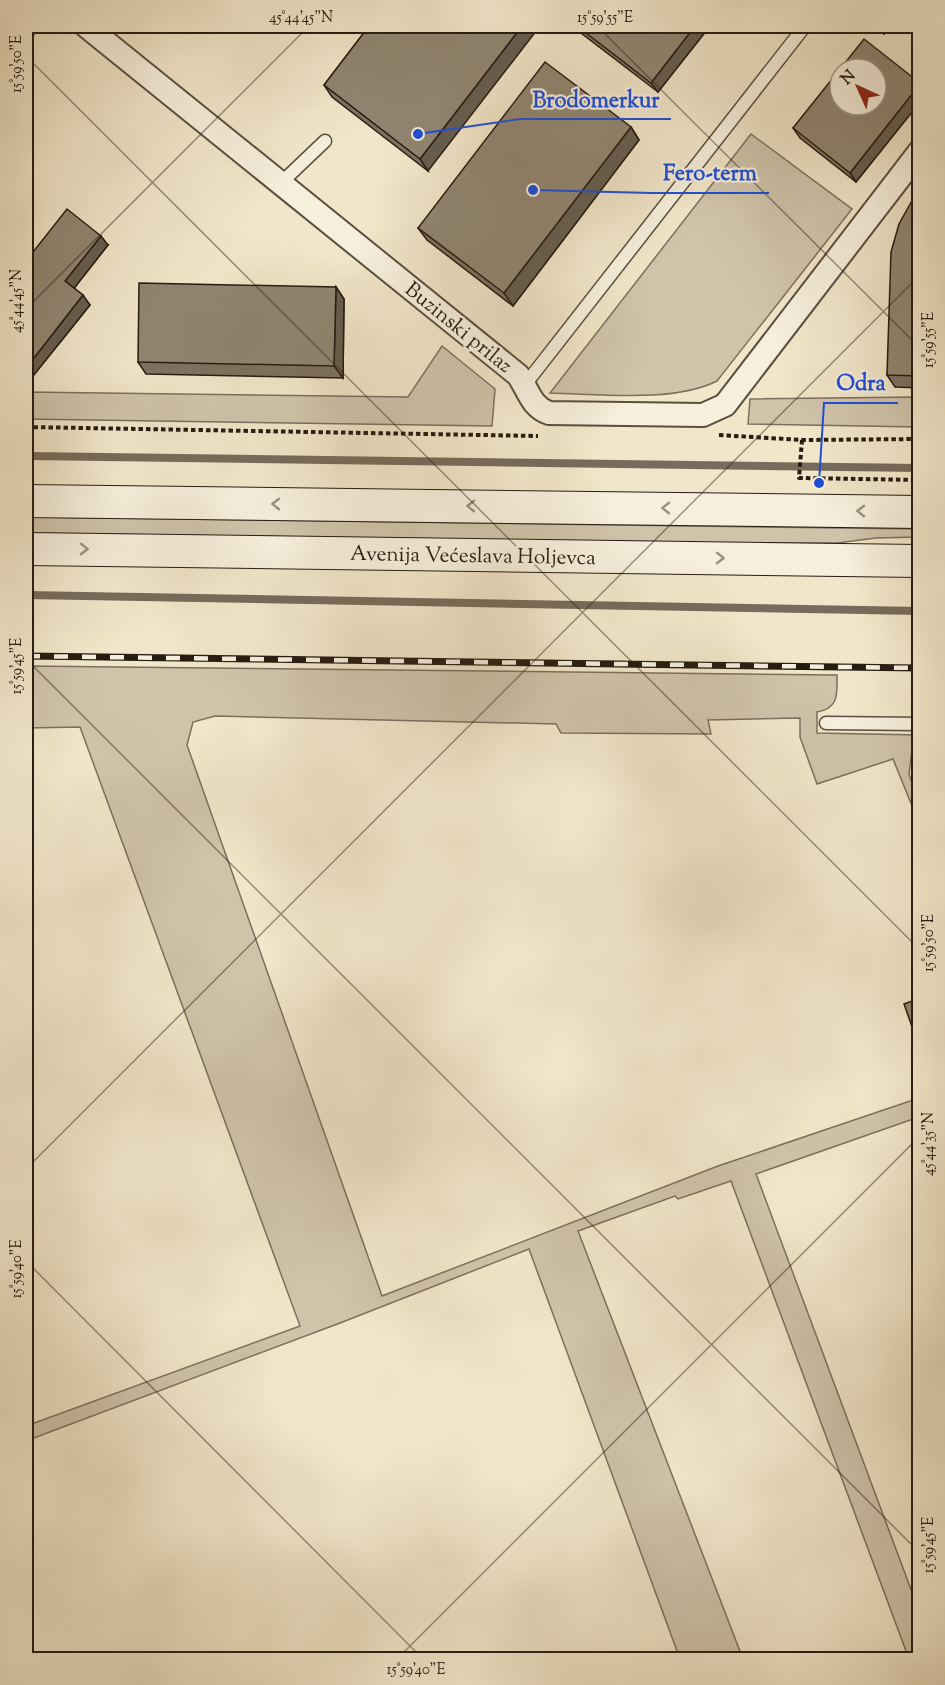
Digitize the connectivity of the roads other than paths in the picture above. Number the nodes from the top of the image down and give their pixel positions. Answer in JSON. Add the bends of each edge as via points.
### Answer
{"nodes":[{"id":1,"x":32,"y":26,"type":"edge"},
{"id":2,"x":86,"y":26,"type":"edge"},
{"id":3,"x":805,"y":26,"type":"edge"},
{"id":4,"x":26,"y":34,"type":"edge"},
{"id":5,"x":325,"y":141,"type":"dead end"},
{"id":6,"x":920,"y":151,"type":"edge"},
{"id":7,"x":281,"y":183,"type":"junction"},
{"id":8,"x":524,"y":386,"type":"junction"},
{"id":9,"x":26,"y":501,"type":"edge"},
{"id":10,"x":920,"y":512,"type":"edge"},
{"id":11,"x":26,"y":549,"type":"edge"},
{"id":12,"x":920,"y":561,"type":"edge"},
{"id":13,"x":826,"y":723,"type":"dead end"},
{"id":14,"x":920,"y":724,"type":"edge"}],
"edges":[{"from":1,"to":4,"type":"lane"},
{"from":2,"to":7,"type":"street","name":"Buzinski prilaz"},
{"from":3,"to":8,"type":"lane"},
{"from":5,"to":7,"type":"lane"},
{"from":6,"to":8,"type":"street","name":"Buzinski prilaz","via":[[725,405],[703,415],[549,413],[537,406]]},
{"from":7,"to":8,"type":"street","name":"Buzinski prilaz","via":[[518,375]]},
{"from":10,"to":9,"type":"main road","one_way":true},
{"from":11,"to":12,"type":"main road","name":"Avenija Većeslava Holjevca","one_way":true},
{"from":13,"to":14,"type":"lane"}]}
